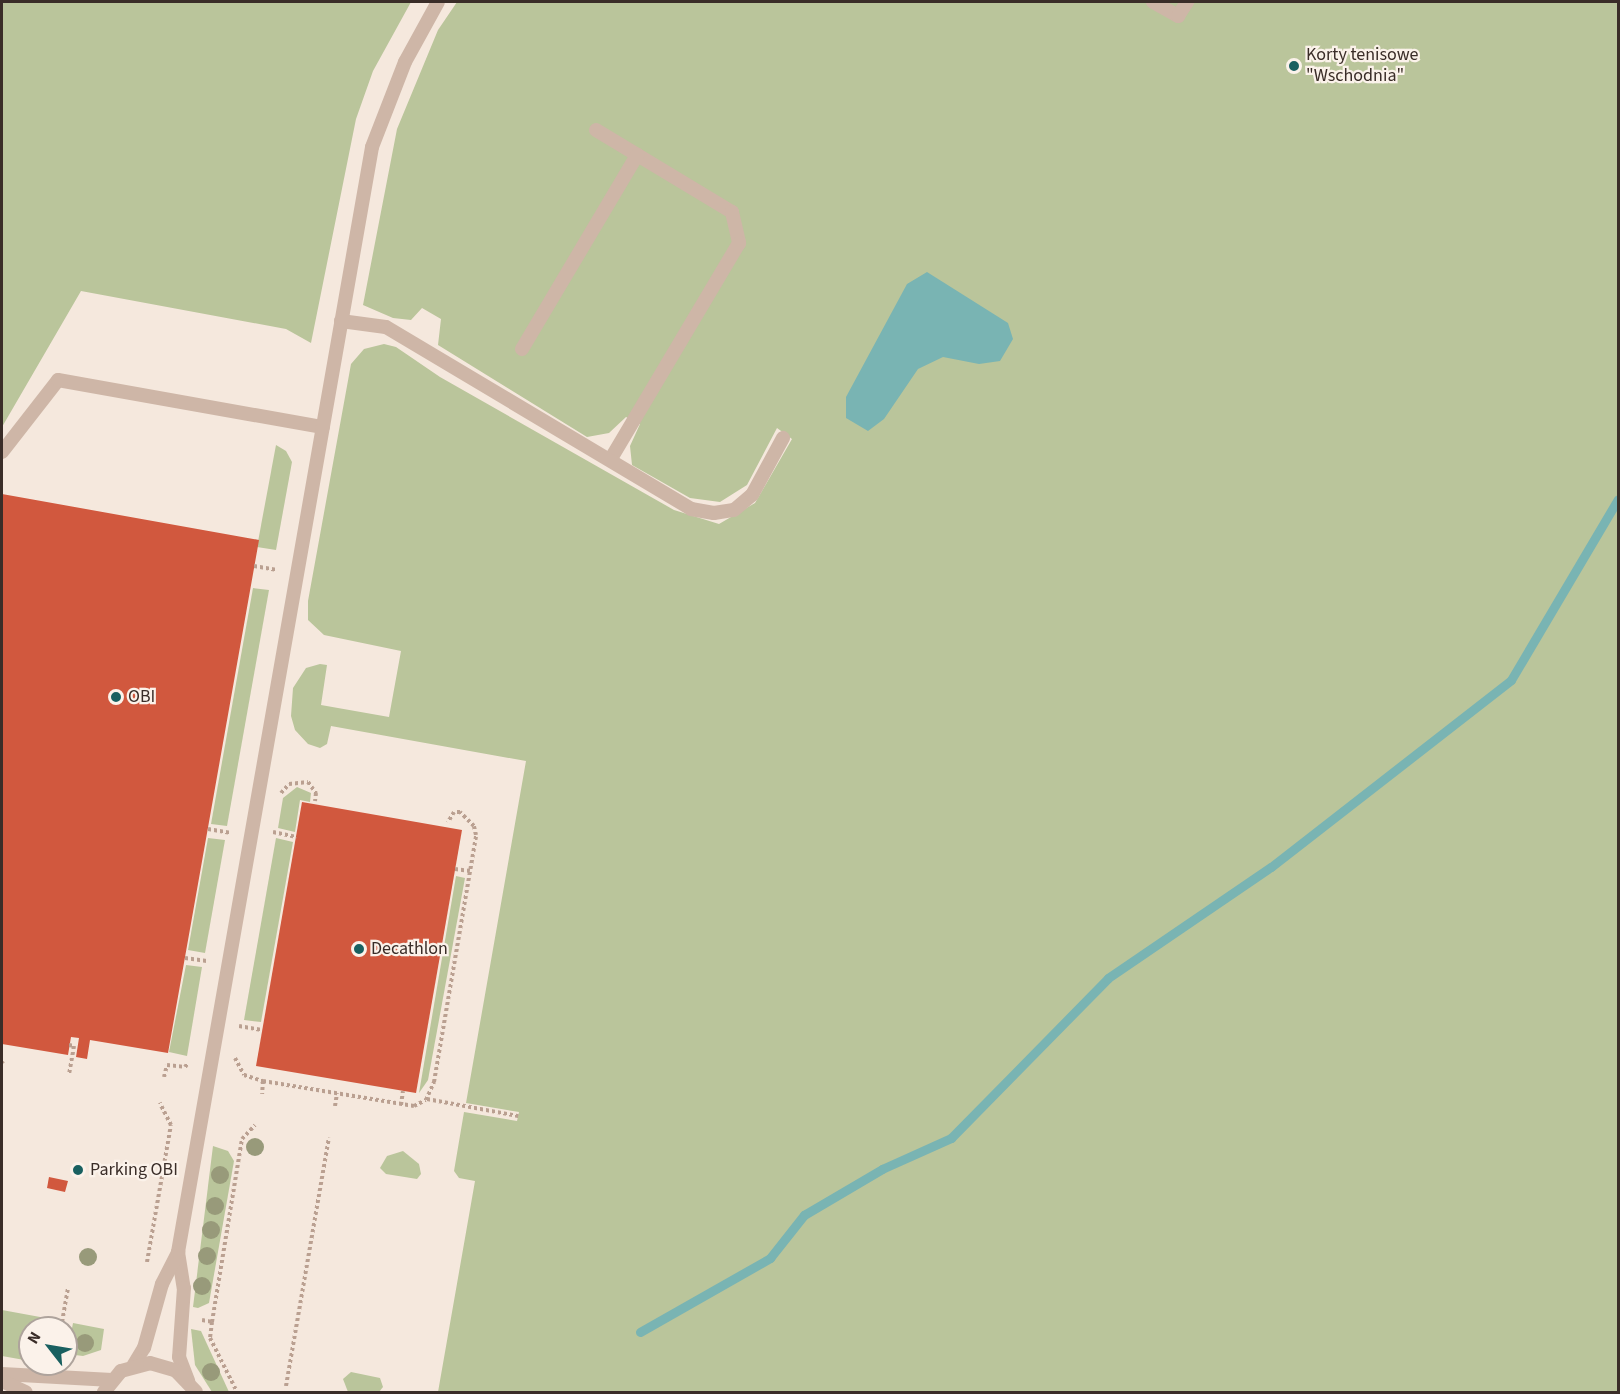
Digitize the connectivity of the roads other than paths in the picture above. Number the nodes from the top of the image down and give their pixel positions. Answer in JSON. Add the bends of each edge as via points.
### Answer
{"nodes":[{"id":1,"x":438,"y":2,"type":"edge"},
{"id":2,"x":1153,"y":2,"type":"edge"},
{"id":3,"x":1187,"y":2,"type":"edge"},
{"id":4,"x":596,"y":130,"type":"dead end"},
{"id":5,"x":637,"y":155,"type":"junction"},
{"id":6,"x":341,"y":321,"type":"junction"},
{"id":7,"x":522,"y":349,"type":"dead end"},
{"id":8,"x":323,"y":428,"type":"junction"},
{"id":9,"x":783,"y":438,"type":"dead end"},
{"id":10,"x":2,"y":452,"type":"edge"},
{"id":11,"x":610,"y":460,"type":"junction"},
{"id":12,"x":178,"y":1252,"type":"junction"},
{"id":13,"x":133,"y":1366,"type":"junction"},
{"id":14,"x":2,"y":1374,"type":"edge"},
{"id":15,"x":112,"y":1380,"type":"junction"},
{"id":16,"x":2,"y":1381,"type":"edge"},
{"id":17,"x":192,"y":1387,"type":"edge"},
{"id":18,"x":26,"y":1392,"type":"edge"},
{"id":19,"x":104,"y":1392,"type":"edge"}],
"edges":[{"from":1,"to":6,"type":"lane","via":[[405,62],[372,147]]},
{"from":2,"to":3,"type":"lane","via":[[1178,16]]},
{"from":4,"to":5,"type":"lane"},
{"from":5,"to":7,"type":"lane"},
{"from":5,"to":11,"type":"lane","via":[[732,212],[739,243]]},
{"from":6,"to":8,"type":"lane"},
{"from":6,"to":11,"type":"lane","via":[[386,327]]},
{"from":8,"to":10,"type":"lane","via":[[58,380]]},
{"from":8,"to":12,"type":"lane"},
{"from":9,"to":11,"type":"lane","via":[[752,495],[734,510],[714,513],[692,509]]},
{"from":12,"to":13,"type":"lane","via":[[162,1284],[144,1348]]},
{"from":12,"to":17,"type":"lane","via":[[184,1288],[179,1357]]},
{"from":13,"to":15,"type":"lane"},
{"from":13,"to":17,"type":"lane","via":[[159,1364]]},
{"from":14,"to":15,"type":"lane"},
{"from":15,"to":19,"type":"lane"},
{"from":16,"to":18,"type":"lane"}]}
